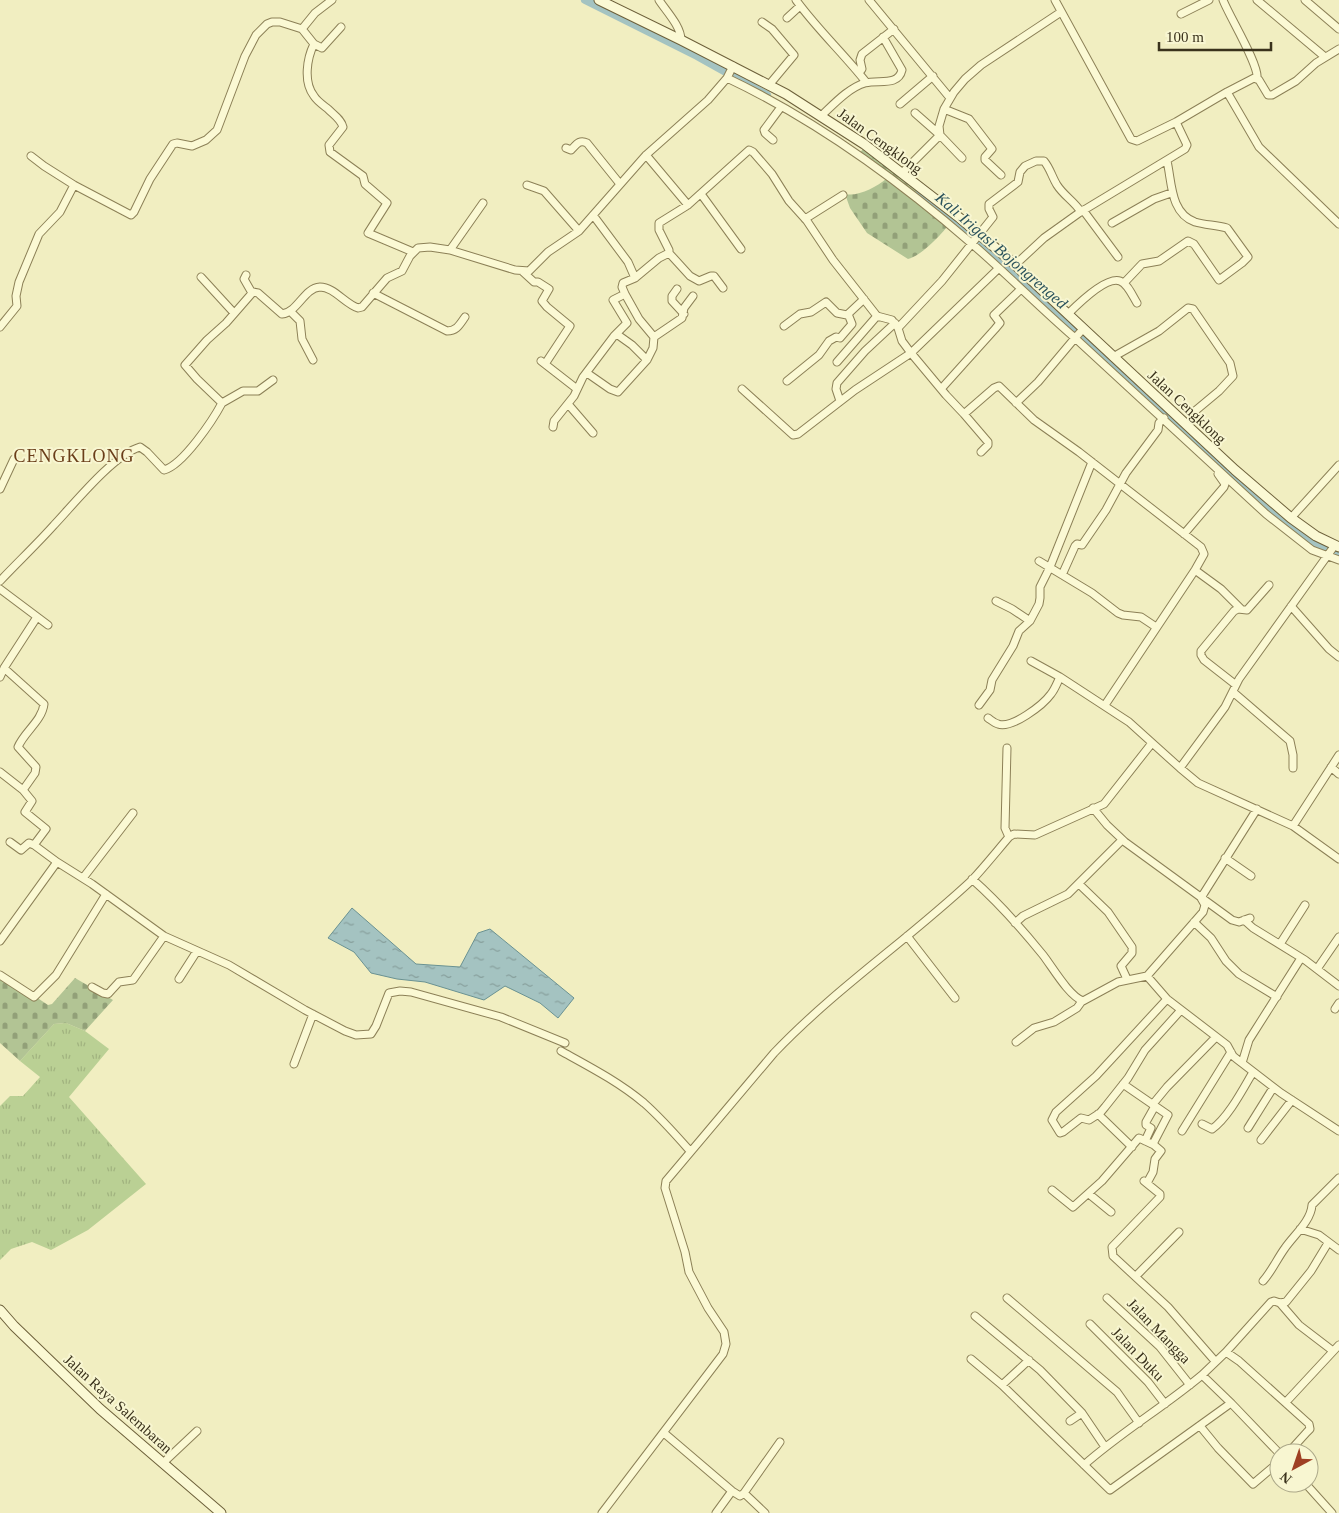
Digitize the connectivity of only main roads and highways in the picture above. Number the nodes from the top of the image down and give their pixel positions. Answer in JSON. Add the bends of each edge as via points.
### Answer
{"nodes":[{"id":1,"x":599,"y":0,"type":"edge"},
{"id":2,"x":1333,"y":550,"type":"edge"},
{"id":3,"x":0,"y":1310,"type":"edge"},
{"id":4,"x":222,"y":1513,"type":"edge"}],
"edges":[{"from":1,"to":2,"type":"main road","name":"Jalan Cengklong","via":[[681,40],[730,72],[785,95],[821,116],[860,150],[902,173],[1006,267],[1068,314],[1078,334],[1113,356],[1171,420]]},
{"from":3,"to":4,"type":"main road","name":"Jalan Raya Salembaran","via":[[100,1409]]}]}
